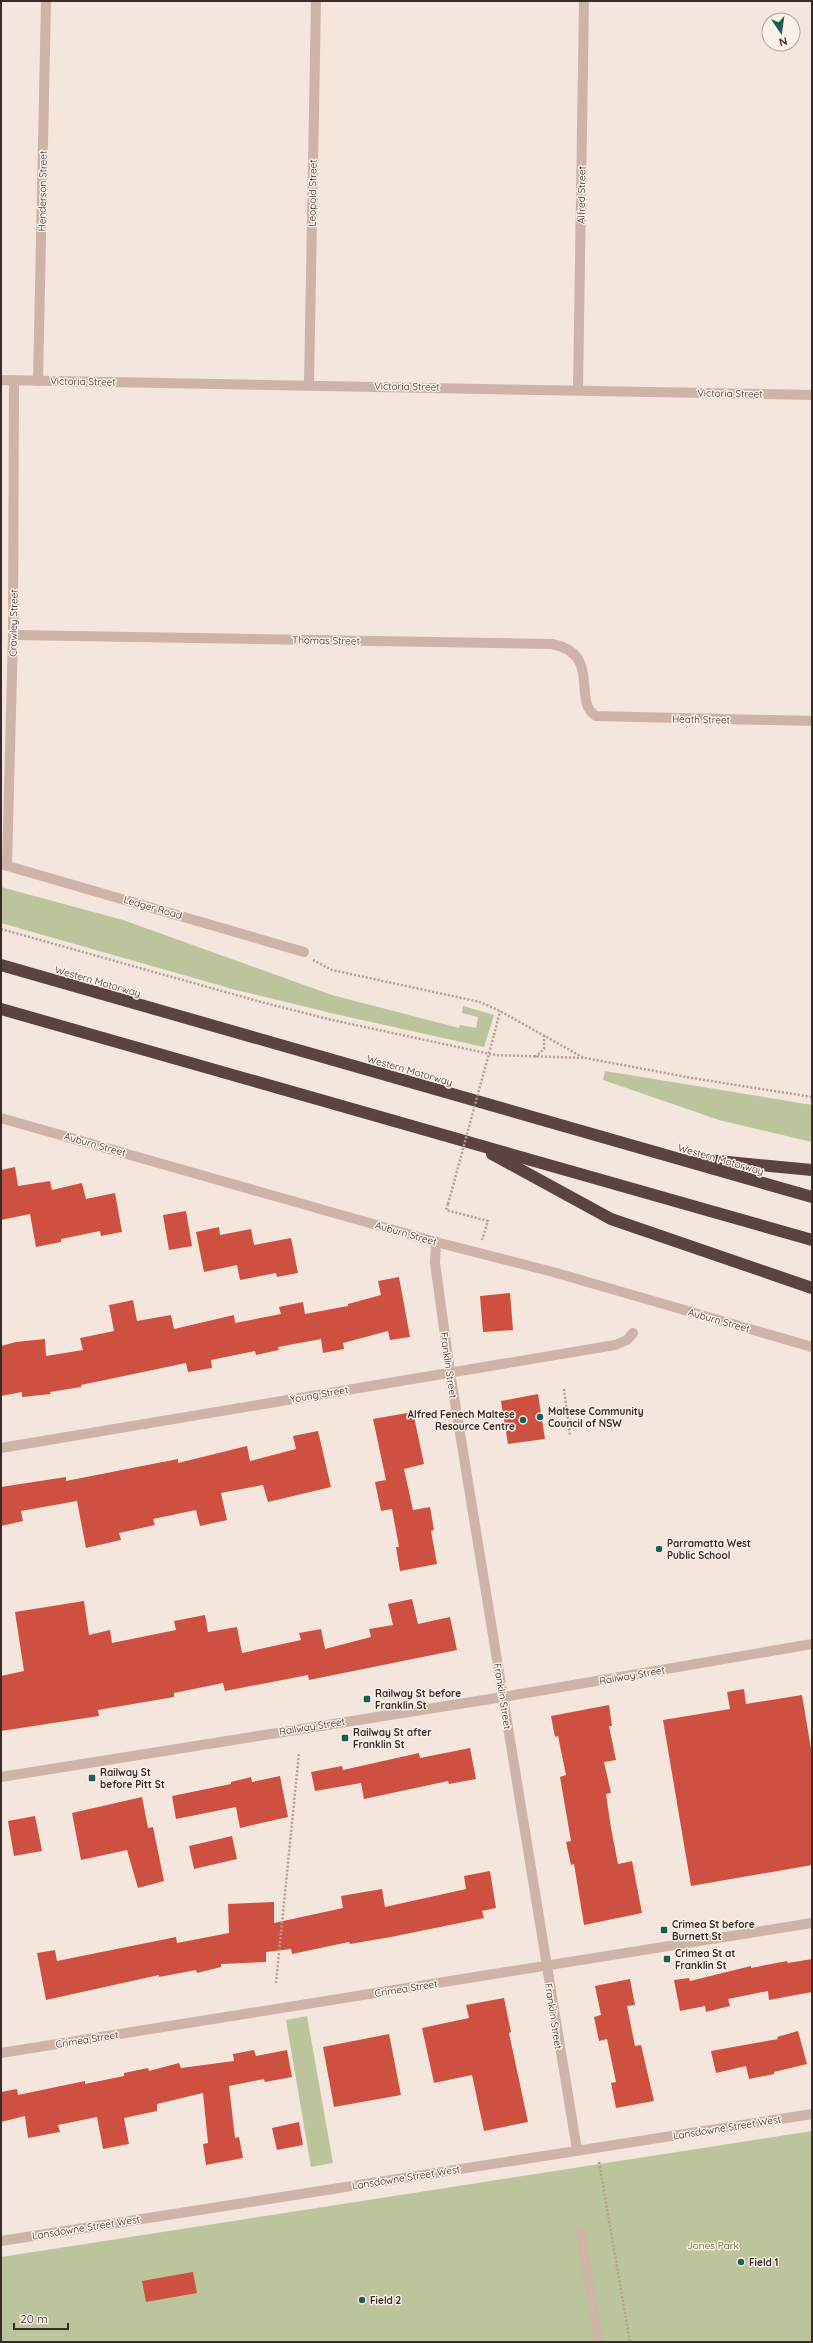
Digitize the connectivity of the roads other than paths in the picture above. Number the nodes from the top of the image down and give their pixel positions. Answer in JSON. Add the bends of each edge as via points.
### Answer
{"nodes":[{"id":1,"x":46,"y":1,"type":"edge"},
{"id":2,"x":316,"y":1,"type":"edge"},
{"id":3,"x":584,"y":1,"type":"edge"},
{"id":4,"x":1,"y":380,"type":"edge"},
{"id":5,"x":14,"y":380,"type":"junction"},
{"id":6,"x":38,"y":381,"type":"junction"},
{"id":7,"x":308,"y":384,"type":"junction"},
{"id":8,"x":578,"y":389,"type":"junction"},
{"id":9,"x":812,"y":395,"type":"edge"},
{"id":10,"x":13,"y":635,"type":"junction"},
{"id":11,"x":591,"y":713,"type":"joint"},
{"id":12,"x":812,"y":721,"type":"edge"},
{"id":13,"x":4,"y":864,"type":"edge"},
{"id":14,"x":304,"y":952,"type":"road end"},
{"id":15,"x":1,"y":965,"type":"edge"},
{"id":16,"x":1,"y":1010,"type":"edge"},
{"id":17,"x":1,"y":1118,"type":"edge"},
{"id":18,"x":473,"y":1144,"type":"junction"},
{"id":19,"x":666,"y":1156,"type":"junction"},
{"id":20,"x":812,"y":1170,"type":"edge"},
{"id":21,"x":812,"y":1198,"type":"edge"},
{"id":22,"x":812,"y":1240,"type":"edge"},
{"id":23,"x":436,"y":1242,"type":"junction"},
{"id":24,"x":812,"y":1288,"type":"edge"},
{"id":25,"x":633,"y":1333,"type":"dead end"},
{"id":26,"x":812,"y":1347,"type":"edge"},
{"id":27,"x":450,"y":1372,"type":"junction"},
{"id":28,"x":1,"y":1448,"type":"edge"},
{"id":29,"x":812,"y":1644,"type":"edge"},
{"id":30,"x":503,"y":1697,"type":"junction"},
{"id":31,"x":1,"y":1777,"type":"edge"},
{"id":32,"x":812,"y":1923,"type":"edge"},
{"id":33,"x":546,"y":1965,"type":"junction"},
{"id":34,"x":1,"y":2053,"type":"edge"},
{"id":35,"x":812,"y":2114,"type":"edge"},
{"id":36,"x":577,"y":2150,"type":"junction"},
{"id":37,"x":580,"y":2231,"type":"dead end"},
{"id":38,"x":1,"y":2241,"type":"edge"},
{"id":39,"x":599,"y":2342,"type":"edge"}],
"edges":[{"from":1,"to":6,"type":"street","name":"Henderson Street"},
{"from":2,"to":7,"type":"street","name":"Leopold Street"},
{"from":3,"to":8,"type":"street","name":"Alfred Street"},
{"from":4,"to":5,"type":"street","name":"Victoria Street"},
{"from":5,"to":6,"type":"street","name":"Victoria Street"},
{"from":5,"to":10,"type":"street","name":"Crawley Street"},
{"from":6,"to":7,"type":"street","name":"Victoria Street"},
{"from":7,"to":8,"type":"street","name":"Victoria Street"},
{"from":8,"to":9,"type":"street","name":"Victoria Street"},
{"from":10,"to":11,"type":"street","name":"Thomas Street","via":[[552,644],[567,649],[578,659],[584,673],[586,700]]},
{"from":10,"to":13,"type":"street","name":"Crawley Street"},
{"from":11,"to":12,"type":"street","name":"Heath Street","via":[[603,717]]},
{"from":13,"to":14,"type":"street","name":"Ledger Road"},
{"from":15,"to":19,"type":"highway","name":"Western Motorway"},
{"from":16,"to":18,"type":"highway"},
{"from":17,"to":23,"type":"street","name":"Auburn Street"},
{"from":18,"to":22,"type":"highway"},
{"from":18,"to":24,"type":"highway","via":[[611,1219]]},
{"from":19,"to":20,"type":"highway"},
{"from":19,"to":21,"type":"highway","name":"Western Motorway"},
{"from":23,"to":26,"type":"street","name":"Auburn Street","via":[[553,1272]]},
{"from":23,"to":27,"type":"street","name":"Franklin Street","via":[[435,1263]]},
{"from":25,"to":27,"type":"street","name":"Young Street","via":[[627,1340],[615,1345]]},
{"from":27,"to":28,"type":"street","name":"Young Street"},
{"from":27,"to":30,"type":"street","name":"Franklin Street"},
{"from":29,"to":30,"type":"street","name":"Railway Street"},
{"from":30,"to":31,"type":"street","name":"Railway Street"},
{"from":30,"to":33,"type":"street","name":"Franklin Street"},
{"from":32,"to":33,"type":"street","name":"Crimea Street"},
{"from":33,"to":34,"type":"street","name":"Crimea Street"},
{"from":33,"to":36,"type":"street","name":"Franklin Street"},
{"from":35,"to":36,"type":"street","name":"Lansdowne Street West"},
{"from":36,"to":38,"type":"street","name":"Lansdowne Street West"},
{"from":37,"to":39,"type":"lane"}]}
